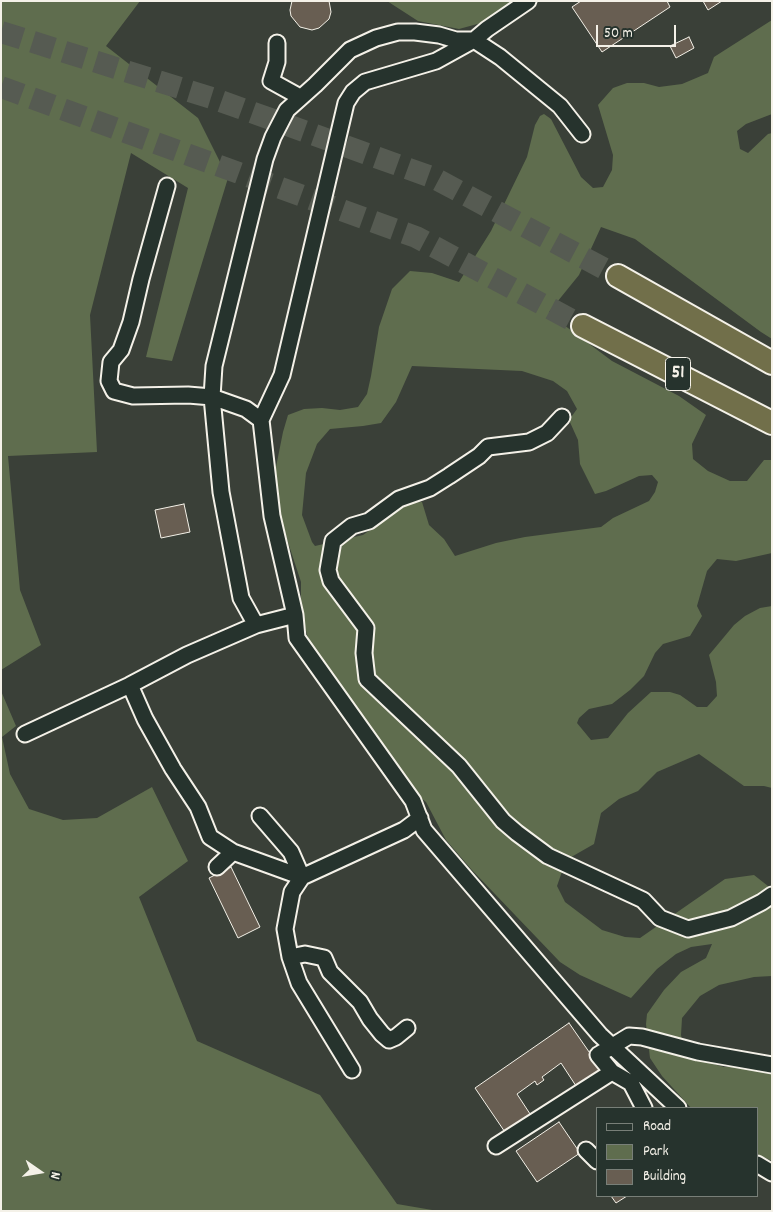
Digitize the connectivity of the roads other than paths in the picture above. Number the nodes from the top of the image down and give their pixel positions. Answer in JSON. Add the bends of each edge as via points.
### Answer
{"nodes":[{"id":1,"x":528,"y":1,"type":"edge"},
{"id":2,"x":474,"y":40,"type":"junction"},
{"id":3,"x":277,"y":43,"type":"dead end"},
{"id":4,"x":300,"y":97,"type":"junction"},
{"id":5,"x":582,"y":134,"type":"dead end"},
{"id":6,"x":167,"y":186,"type":"dead end"},
{"id":7,"x":618,"y":276,"type":"tunnel mouth"},
{"id":8,"x":583,"y":326,"type":"tunnel mouth"},
{"id":9,"x":772,"y":364,"type":"edge"},
{"id":10,"x":212,"y":397,"type":"junction"},
{"id":11,"x":562,"y":417,"type":"dead end"},
{"id":12,"x":261,"y":420,"type":"junction"},
{"id":13,"x":772,"y":423,"type":"edge"},
{"id":14,"x":295,"y":616,"type":"junction"},
{"id":15,"x":256,"y":625,"type":"junction"},
{"id":16,"x":130,"y":684,"type":"junction"},
{"id":17,"x":25,"y":734,"type":"dead end"},
{"id":18,"x":260,"y":816,"type":"dead end"},
{"id":19,"x":420,"y":818,"type":"junction"},
{"id":20,"x":232,"y":852,"type":"junction"},
{"id":21,"x":217,"y":867,"type":"dead end"},
{"id":22,"x":302,"y":877,"type":"junction"},
{"id":23,"x":772,"y":894,"type":"edge"},
{"id":24,"x":290,"y":957,"type":"junction"},
{"id":25,"x":408,"y":1028,"type":"dead end"},
{"id":26,"x":612,"y":1045,"type":"junction"},
{"id":27,"x":772,"y":1065,"type":"edge"},
{"id":28,"x":352,"y":1070,"type":"dead end"},
{"id":29,"x":612,"y":1072,"type":"junction"},
{"id":30,"x":643,"y":1107,"type":"edge"},
{"id":31,"x":677,"y":1107,"type":"edge"},
{"id":32,"x":496,"y":1146,"type":"dead end"},
{"id":33,"x":586,"y":1150,"type":"dead end"},
{"id":34,"x":596,"y":1160,"type":"edge"},
{"id":35,"x":758,"y":1165,"type":"edge"},
{"id":36,"x":772,"y":1173,"type":"edge"}],
"edges":[{"from":1,"to":2,"type":"lane"},
{"from":2,"to":4,"type":"lane","via":[[414,32],[376,38],[350,50]]},
{"from":2,"to":5,"type":"lane","via":[[560,106]]},
{"from":2,"to":12,"type":"lane","via":[[436,61],[365,82],[346,103],[282,375]]},
{"from":3,"to":4,"type":"lane","via":[[277,62],[271,81]]},
{"from":4,"to":10,"type":"lane","via":[[287,110],[265,159],[214,366]]},
{"from":6,"to":10,"type":"lane","via":[[131,322],[121,350],[111,362],[109,381],[114,391],[133,396]]},
{"from":7,"to":9,"type":"highway"},
{"from":8,"to":13,"type":"highway","number":"51"},
{"from":10,"to":12,"type":"lane","via":[[246,409]]},
{"from":10,"to":15,"type":"lane","via":[[221,492],[239,588]]},
{"from":11,"to":23,"type":"lane","via":[[547,433],[529,442],[488,447],[480,456],[430,488],[399,499],[333,541],[328,570],[332,581],[366,628],[366,679],[459,766],[503,821],[517,833],[548,856],[643,900],[660,918],[688,930],[731,918]]},
{"from":12,"to":14,"type":"lane","via":[[272,516]]},
{"from":14,"to":15,"type":"lane"},
{"from":14,"to":19,"type":"lane","via":[[297,638],[413,800]]},
{"from":15,"to":16,"type":"lane"},
{"from":16,"to":17,"type":"lane"},
{"from":16,"to":20,"type":"lane","via":[[145,720],[198,808],[210,837]]},
{"from":18,"to":22,"type":"lane","via":[[291,852]]},
{"from":19,"to":22,"type":"lane","via":[[404,830]]},
{"from":19,"to":26,"type":"lane","via":[[430,838]]},
{"from":20,"to":21,"type":"lane"},
{"from":20,"to":22,"type":"lane"},
{"from":22,"to":24,"type":"lane","via":[[292,892],[285,928]]},
{"from":24,"to":25,"type":"lane","via":[[305,954],[324,958],[330,972],[360,1002],[389,1040]]},
{"from":24,"to":28,"type":"lane","via":[[299,983]]},
{"from":26,"to":27,"type":"lane","via":[[629,1036],[642,1037],[698,1052]]},
{"from":26,"to":29,"type":"lane","via":[[598,1054]]},
{"from":26,"to":31,"type":"lane"},
{"from":29,"to":30,"type":"lane","via":[[631,1083]]},
{"from":29,"to":32,"type":"lane"},
{"from":33,"to":34,"type":"lane"},
{"from":35,"to":36,"type":"lane"}]}
